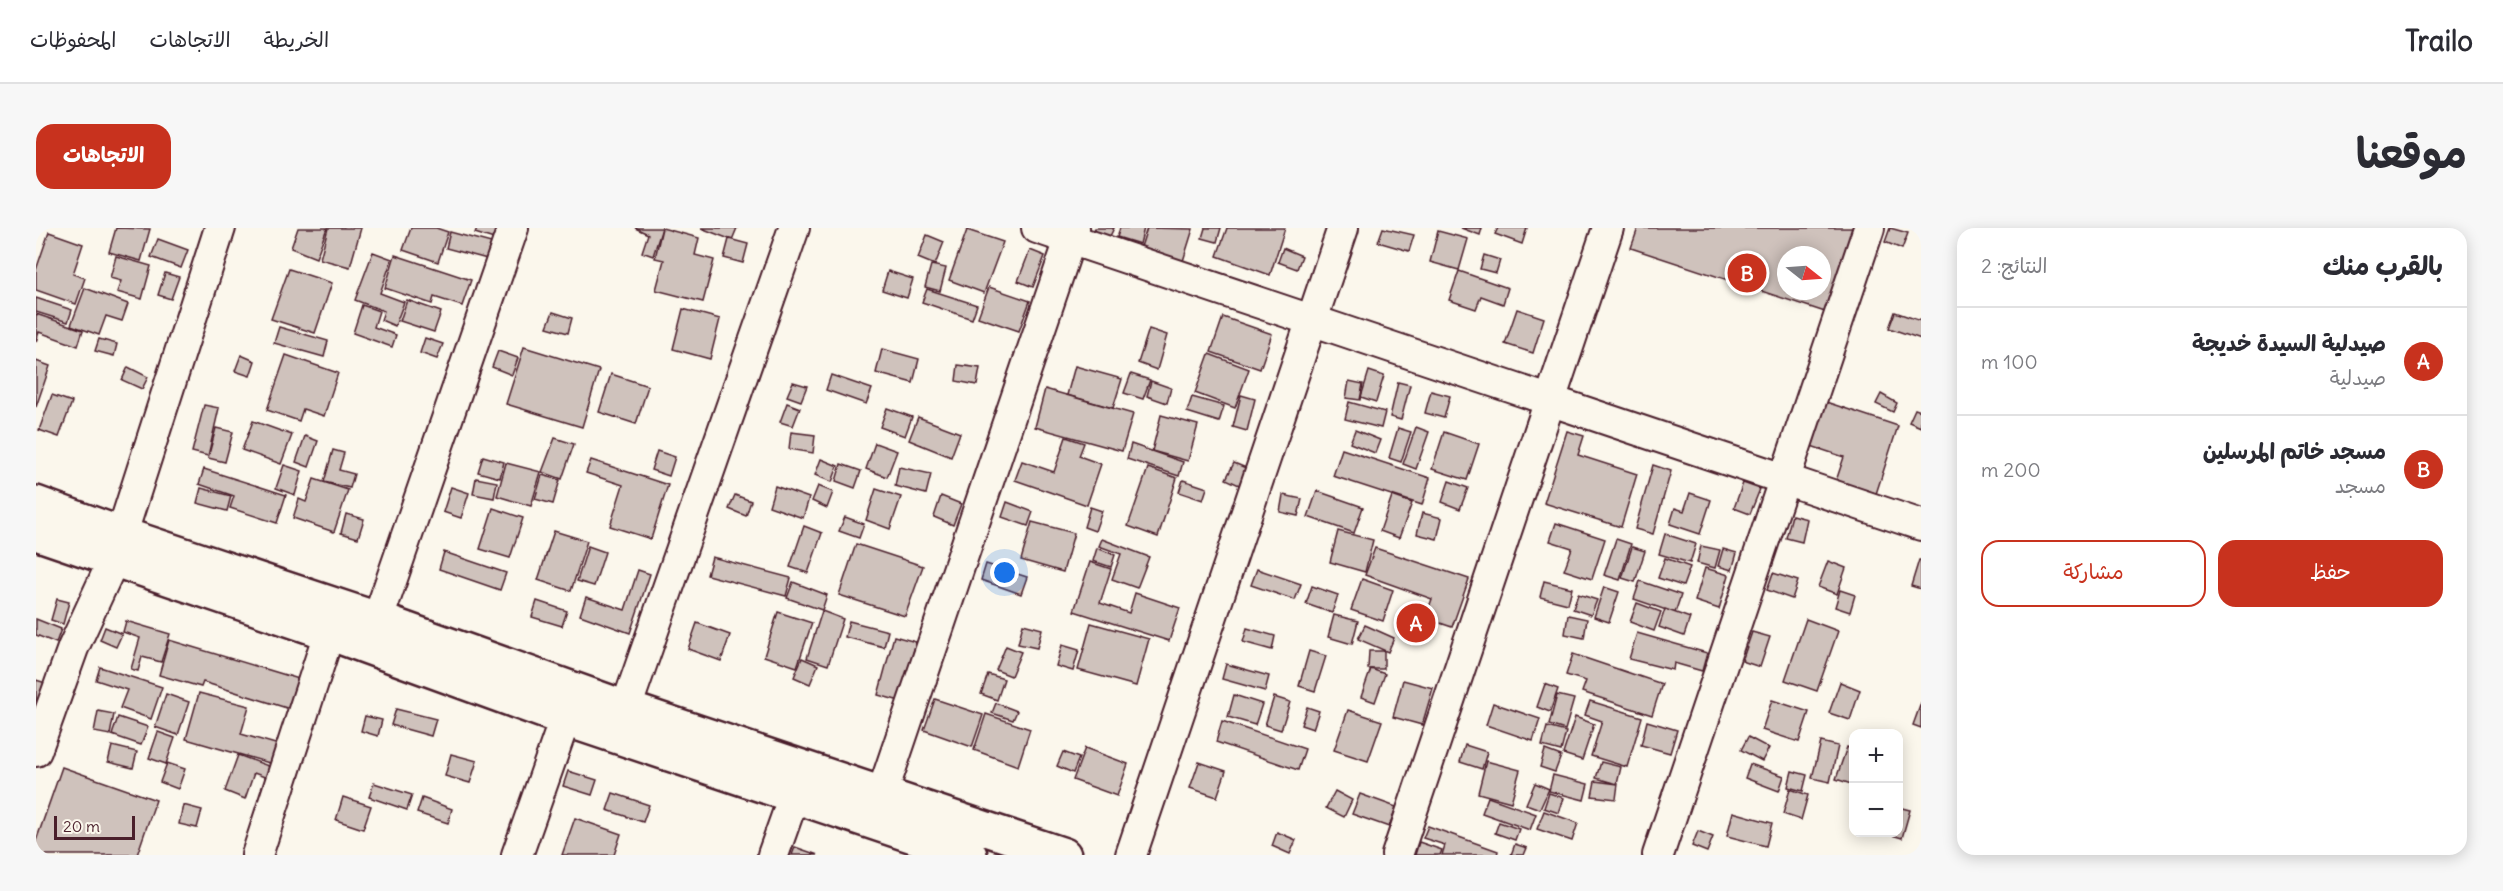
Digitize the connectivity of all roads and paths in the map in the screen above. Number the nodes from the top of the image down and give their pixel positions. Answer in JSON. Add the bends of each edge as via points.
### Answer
{"nodes":[{"id":1,"x":220,"y":228,"type":"edge"},
{"id":2,"x":513,"y":228,"type":"edge"},
{"id":3,"x":794,"y":228,"type":"edge"},
{"id":4,"x":1037,"y":228,"type":"edge"},
{"id":5,"x":1343,"y":228,"type":"edge"},
{"id":6,"x":1608,"y":228,"type":"edge"},
{"id":7,"x":1869,"y":228,"type":"edge"},
{"id":8,"x":1072,"y":233,"type":"edge"},
{"id":9,"x":1314,"y":321,"type":"junction"},
{"id":10,"x":1551,"y":399,"type":"junction"},
{"id":11,"x":1784,"y":478,"type":"junction"},
{"id":12,"x":36,"y":503,"type":"edge"},
{"id":13,"x":1921,"y":525,"type":"edge"},
{"id":14,"x":36,"y":533,"type":"edge"},
{"id":15,"x":117,"y":548,"type":"junction"},
{"id":16,"x":329,"y":633,"type":"junction"},
{"id":17,"x":372,"y":633,"type":"junction"},
{"id":18,"x":626,"y":708,"type":"junction"},
{"id":19,"x":565,"y":719,"type":"junction"},
{"id":20,"x":36,"y":751,"type":"edge"},
{"id":21,"x":882,"y":794,"type":"junction"},
{"id":22,"x":794,"y":796,"type":"junction"},
{"id":23,"x":257,"y":855,"type":"edge"},
{"id":24,"x":518,"y":855,"type":"edge"},
{"id":25,"x":773,"y":855,"type":"edge"},
{"id":26,"x":970,"y":855,"type":"edge"},
{"id":27,"x":1064,"y":855,"type":"edge"},
{"id":28,"x":1131,"y":855,"type":"edge"},
{"id":29,"x":1397,"y":855,"type":"edge"},
{"id":30,"x":1658,"y":855,"type":"edge"}],
"edges":[{"from":1,"to":15,"type":"street"},
{"from":2,"to":17,"type":"street"},
{"from":3,"to":18,"type":"street"},
{"from":4,"to":8,"type":"street"},
{"from":5,"to":9,"type":"street"},
{"from":6,"to":10,"type":"street"},
{"from":7,"to":11,"type":"street"},
{"from":8,"to":9,"type":"street"},
{"from":8,"to":21,"type":"street"},
{"from":9,"to":10,"type":"street"},
{"from":9,"to":28,"type":"street"},
{"from":10,"to":11,"type":"street"},
{"from":10,"to":29,"type":"street"},
{"from":11,"to":13,"type":"street"},
{"from":11,"to":30,"type":"street"},
{"from":12,"to":15,"type":"main road"},
{"from":14,"to":15,"type":"main road"},
{"from":15,"to":16,"type":"main road"},
{"from":15,"to":17,"type":"main road"},
{"from":15,"to":20,"type":"street","via":[[73,648]]},
{"from":16,"to":17,"type":"main road"},
{"from":16,"to":23,"type":"street"},
{"from":17,"to":18,"type":"main road"},
{"from":17,"to":19,"type":"main road"},
{"from":18,"to":21,"type":"main road"},
{"from":19,"to":22,"type":"main road"},
{"from":19,"to":24,"type":"street"},
{"from":21,"to":27,"type":"main road"},
{"from":22,"to":25,"type":"street"},
{"from":22,"to":26,"type":"main road"}]}
